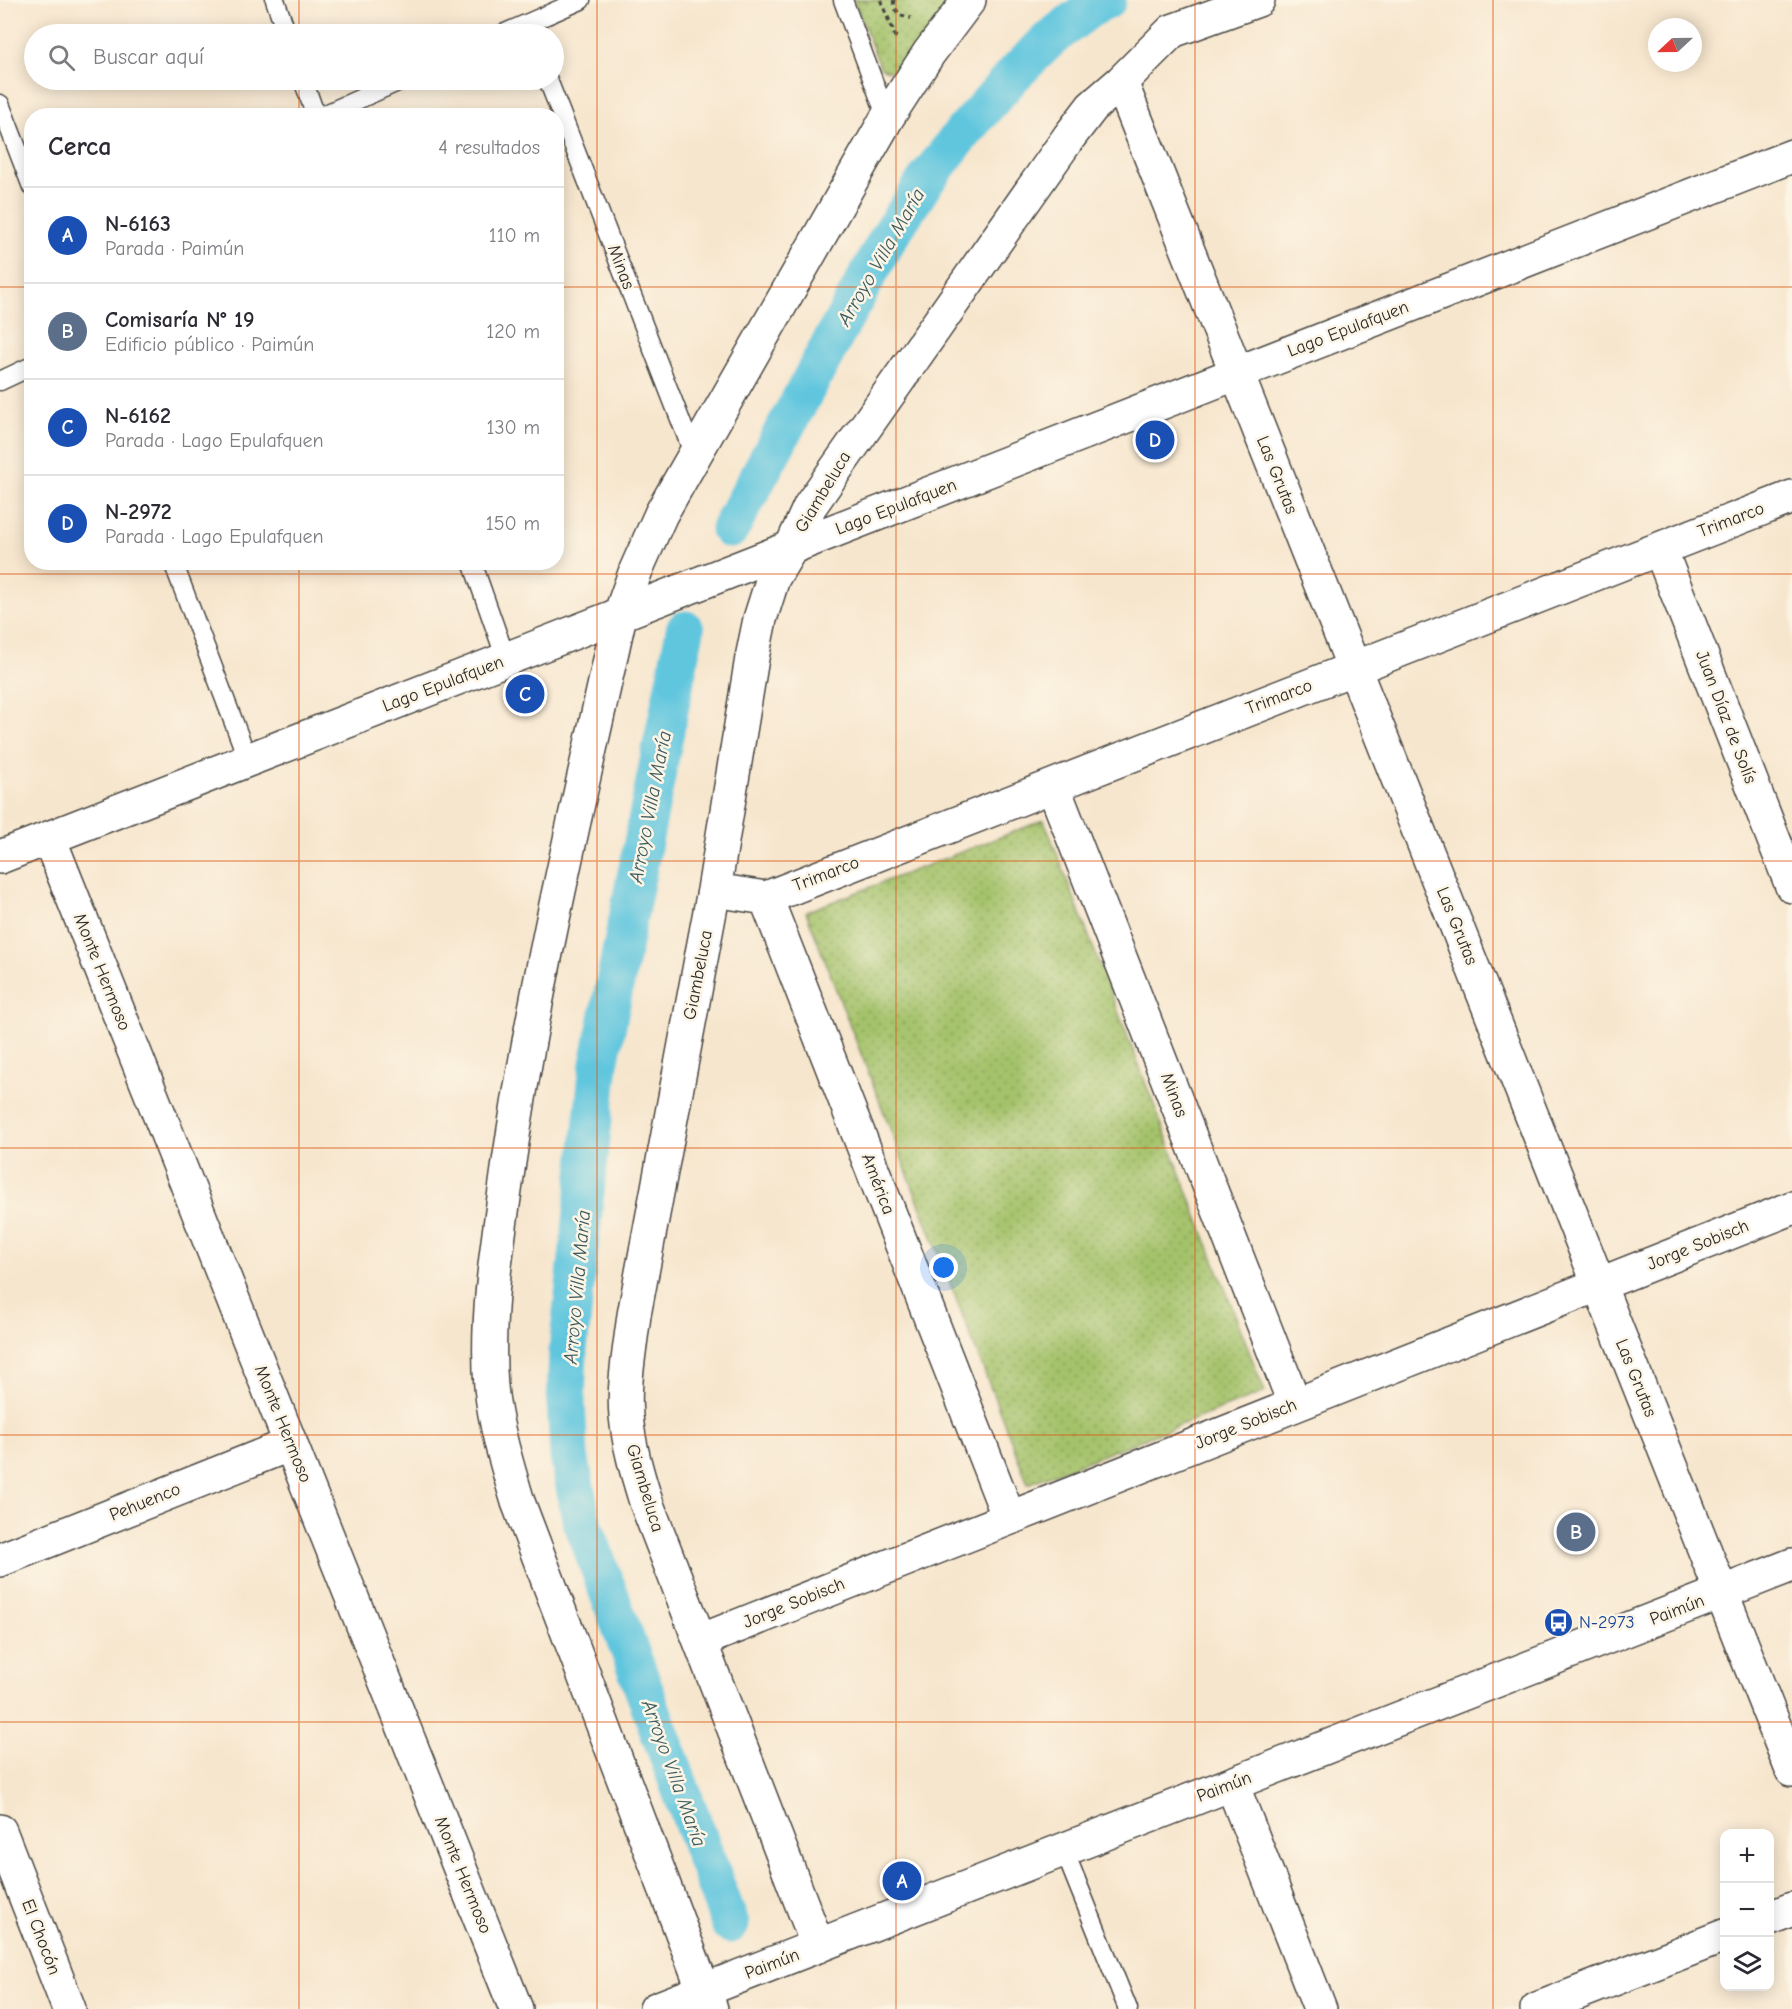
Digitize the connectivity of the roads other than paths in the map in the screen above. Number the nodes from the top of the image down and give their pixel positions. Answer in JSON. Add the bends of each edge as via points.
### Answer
{"nodes":[{"id":1,"x":275,"y":0,"type":"edge"},
{"id":2,"x":581,"y":0,"type":"edge"},
{"id":3,"x":843,"y":0,"type":"edge"},
{"id":4,"x":969,"y":0,"type":"edge"},
{"id":5,"x":1258,"y":0,"type":"edge"},
{"id":6,"x":283,"y":24,"type":"edge"},
{"id":7,"x":538,"y":24,"type":"edge"},
{"id":8,"x":1121,"y":82,"type":"junction"},
{"id":9,"x":307,"y":90,"type":"edge"},
{"id":10,"x":380,"y":90,"type":"edge"},
{"id":11,"x":552,"y":90,"type":"edge"},
{"id":12,"x":0,"y":104,"type":"edge"},
{"id":13,"x":313,"y":108,"type":"edge"},
{"id":14,"x":339,"y":108,"type":"edge"},
{"id":15,"x":559,"y":108,"type":"edge"},
{"id":16,"x":887,"y":118,"type":"junction"},
{"id":17,"x":564,"y":121,"type":"edge"},
{"id":18,"x":1792,"y":156,"type":"edge"},
{"id":19,"x":24,"y":166,"type":"edge"},
{"id":20,"x":24,"y":370,"type":"edge"},
{"id":21,"x":1237,"y":373,"type":"junction"},
{"id":22,"x":0,"y":381,"type":"edge"},
{"id":23,"x":694,"y":455,"type":"junction"},
{"id":24,"x":1792,"y":497,"type":"edge"},
{"id":25,"x":791,"y":548,"type":"junction"},
{"id":26,"x":1660,"y":549,"type":"junction"},
{"id":27,"x":176,"y":570,"type":"edge"},
{"id":28,"x":475,"y":570,"type":"edge"},
{"id":29,"x":620,"y":615,"type":"junction"},
{"id":30,"x":506,"y":659,"type":"junction"},
{"id":31,"x":1354,"y":668,"type":"junction"},
{"id":32,"x":248,"y":760,"type":"junction"},
{"id":33,"x":1053,"y":786,"type":"junction"},
{"id":34,"x":49,"y":838,"type":"junction"},
{"id":35,"x":0,"y":857,"type":"edge"},
{"id":36,"x":1792,"y":886,"type":"edge"},
{"id":37,"x":714,"y":890,"type":"junction"},
{"id":38,"x":766,"y":898,"type":"junction"},
{"id":39,"x":1792,"y":1208,"type":"edge"},
{"id":40,"x":1599,"y":1284,"type":"junction"},
{"id":41,"x":1295,"y":1405,"type":"junction"},
{"id":42,"x":291,"y":1444,"type":"junction"},
{"id":43,"x":1009,"y":1518,"type":"junction"},
{"id":44,"x":0,"y":1560,"type":"edge"},
{"id":45,"x":1792,"y":1565,"type":"edge"},
{"id":46,"x":1721,"y":1593,"type":"junction"},
{"id":47,"x":700,"y":1641,"type":"junction"},
{"id":48,"x":1792,"y":1770,"type":"edge"},
{"id":49,"x":1232,"y":1784,"type":"junction"},
{"id":50,"x":0,"y":1831,"type":"edge"},
{"id":51,"x":1064,"y":1850,"type":"junction"},
{"id":52,"x":1792,"y":1909,"type":"edge"},
{"id":53,"x":1774,"y":1916,"type":"edge"},
{"id":54,"x":1722,"y":1937,"type":"edge"},
{"id":55,"x":818,"y":1946,"type":"junction"},
{"id":56,"x":708,"y":2000,"type":"edge"},
{"id":57,"x":69,"y":2009,"type":"edge"},
{"id":58,"x":516,"y":2009,"type":"edge"},
{"id":59,"x":656,"y":2009,"type":"edge"},
{"id":60,"x":1128,"y":2009,"type":"edge"},
{"id":61,"x":1320,"y":2009,"type":"edge"},
{"id":62,"x":1537,"y":2009,"type":"edge"}],
"edges":[{"from":1,"to":6,"type":"lane"},
{"from":2,"to":7,"type":"lane"},
{"from":3,"to":16,"type":"lane"},
{"from":4,"to":16,"type":"street"},
{"from":5,"to":8,"type":"street","name":"Giambeluca","via":[[1172,31]]},
{"from":8,"to":21,"type":"street","name":"Las Grutas"},
{"from":8,"to":25,"type":"street","name":"Giambeluca","via":[[1092,107],[1062,147],[832,473],[810,506]]},
{"from":9,"to":13,"type":"lane"},
{"from":10,"to":14,"type":"lane"},
{"from":11,"to":15,"type":"lane","name":"Minas"},
{"from":12,"to":19,"type":"lane"},
{"from":16,"to":23,"type":"street"},
{"from":17,"to":23,"type":"lane","name":"Minas"},
{"from":18,"to":21,"type":"street","name":"Lago Epulafquen"},
{"from":20,"to":22,"type":"lane"},
{"from":21,"to":25,"type":"street","name":"Lago Epulafquen"},
{"from":21,"to":31,"type":"street","name":"Las Grutas"},
{"from":23,"to":29,"type":"street","via":[[660,514]]},
{"from":24,"to":26,"type":"street","name":"Trimarco"},
{"from":25,"to":29,"type":"street","name":"Lago Epulafquen"},
{"from":25,"to":37,"type":"street","name":"Giambeluca","via":[[773,578],[756,638]]},
{"from":26,"to":31,"type":"street","name":"Trimarco"},
{"from":26,"to":36,"type":"street","name":"Juan Díaz de Solís"},
{"from":27,"to":32,"type":"lane"},
{"from":28,"to":30,"type":"lane"},
{"from":29,"to":30,"type":"street","name":"Lago Epulafquen"},
{"from":29,"to":56,"type":"street","via":[[530,1029],[495,1260],[491,1388],[501,1444],[518,1502]]},
{"from":30,"to":32,"type":"street","name":"Lago Epulafquen"},
{"from":31,"to":33,"type":"street","name":"Trimarco"},
{"from":31,"to":40,"type":"street","name":"Las Grutas"},
{"from":32,"to":34,"type":"street","name":"Lago Epulafquen"},
{"from":33,"to":38,"type":"street","name":"Trimarco"},
{"from":33,"to":41,"type":"street","name":"Minas"},
{"from":34,"to":35,"type":"street","name":"Lago Epulafquen"},
{"from":34,"to":42,"type":"street","name":"Monte Hermoso"},
{"from":37,"to":38,"type":"street"},
{"from":37,"to":47,"type":"street","name":"Giambeluca","via":[[634,1315],[626,1403],[632,1457]]},
{"from":38,"to":43,"type":"street","name":"América"},
{"from":39,"to":40,"type":"street","name":"Jorge Sobisch"},
{"from":40,"to":41,"type":"street","name":"Jorge Sobisch"},
{"from":40,"to":46,"type":"street","name":"Las Grutas"},
{"from":41,"to":43,"type":"street","name":"Jorge Sobisch"},
{"from":42,"to":44,"type":"street","name":"Pehuenco"},
{"from":42,"to":58,"type":"street","name":"Monte Hermoso"},
{"from":43,"to":47,"type":"street","name":"Jorge Sobisch"},
{"from":45,"to":46,"type":"street","name":"Paimún"},
{"from":46,"to":48,"type":"street","name":"Las Grutas"},
{"from":46,"to":49,"type":"street","name":"Paimún"},
{"from":47,"to":55,"type":"street","name":"Giambeluca"},
{"from":49,"to":51,"type":"street","name":"Paimún"},
{"from":49,"to":61,"type":"street"},
{"from":50,"to":57,"type":"street","name":"El Chocón"},
{"from":51,"to":55,"type":"street","name":"Paimún"},
{"from":51,"to":60,"type":"lane"},
{"from":52,"to":53,"type":"street"},
{"from":54,"to":62,"type":"street"},
{"from":55,"to":56,"type":"street","name":"Paimún"},
{"from":56,"to":59,"type":"street","name":"Paimún"}]}
